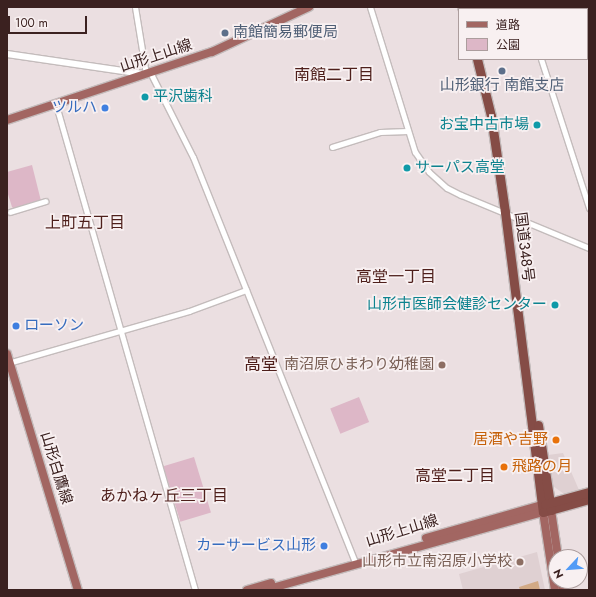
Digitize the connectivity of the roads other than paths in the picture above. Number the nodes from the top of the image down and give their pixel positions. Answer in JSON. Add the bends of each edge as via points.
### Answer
{"nodes":[{"id":1,"x":135,"y":7,"type":"edge"},
{"id":2,"x":309,"y":7,"type":"edge"},
{"id":3,"x":370,"y":7,"type":"edge"},
{"id":4,"x":7,"y":54,"type":"edge"},
{"id":5,"x":477,"y":60,"type":"edge"},
{"id":6,"x":482,"y":60,"type":"edge"},
{"id":7,"x":541,"y":60,"type":"edge"},
{"id":8,"x":148,"y":73,"type":"junction"},
{"id":9,"x":56,"y":105,"type":"junction"},
{"id":10,"x":7,"y":120,"type":"edge"},
{"id":11,"x":408,"y":131,"type":"junction"},
{"id":12,"x":332,"y":147,"type":"dead end"},
{"id":13,"x":45,"y":201,"type":"dead end"},
{"id":14,"x":589,"y":208,"type":"edge"},
{"id":15,"x":10,"y":212,"type":"dead end"},
{"id":16,"x":508,"y":213,"type":"junction"},
{"id":17,"x":589,"y":248,"type":"edge"},
{"id":18,"x":246,"y":290,"type":"junction"},
{"id":19,"x":120,"y":331,"type":"junction"},
{"id":20,"x":7,"y":354,"type":"edge"},
{"id":21,"x":8,"y":363,"type":"edge"},
{"id":22,"x":589,"y":492,"type":"edge"},
{"id":23,"x":589,"y":499,"type":"edge"},
{"id":24,"x":546,"y":508,"type":"junction"},
{"id":25,"x":556,"y":549,"type":"edge"},
{"id":26,"x":354,"y":560,"type":"junction"},
{"id":27,"x":78,"y":590,"type":"edge"},
{"id":28,"x":195,"y":590,"type":"edge"},
{"id":29,"x":247,"y":590,"type":"edge"},
{"id":30,"x":265,"y":590,"type":"edge"},
{"id":31,"x":554,"y":590,"type":"edge"}],
"edges":[{"from":1,"to":8,"type":"street"},
{"from":2,"to":8,"type":"main road","name":"山形上山線","via":[[212,52]]},
{"from":3,"to":11,"type":"street"},
{"from":4,"to":8,"type":"street"},
{"from":5,"to":16,"type":"highway","name":"国道348号","via":[[491,116]]},
{"from":6,"to":16,"type":"highway","name":"国道348号"},
{"from":7,"to":14,"type":"street"},
{"from":8,"to":9,"type":"main road","name":"山形上山線"},
{"from":8,"to":18,"type":"street","via":[[192,157]]},
{"from":9,"to":10,"type":"main road","name":"山形上山線"},
{"from":9,"to":19,"type":"street"},
{"from":11,"to":12,"type":"street","via":[[380,132]]},
{"from":11,"to":16,"type":"street","via":[[418,158],[437,180],[461,195]]},
{"from":13,"to":15,"type":"street"},
{"from":16,"to":17,"type":"street"},
{"from":16,"to":24,"type":"highway","name":"国道348号"},
{"from":18,"to":19,"type":"street","via":[[189,311]]},
{"from":18,"to":26,"type":"street"},
{"from":19,"to":21,"type":"street"},
{"from":19,"to":28,"type":"street"},
{"from":20,"to":21,"type":"main road","name":"山形白鷹線"},
{"from":21,"to":27,"type":"main road","name":"山形白鷹線"},
{"from":22,"to":24,"type":"highway"},
{"from":23,"to":24,"type":"highway"},
{"from":24,"to":25,"type":"main road"},
{"from":24,"to":26,"type":"main road","name":"山形上山線"},
{"from":24,"to":30,"type":"main road","name":"山形上山線"},
{"from":24,"to":31,"type":"main road"},
{"from":26,"to":29,"type":"main road","name":"山形上山線"}]}
